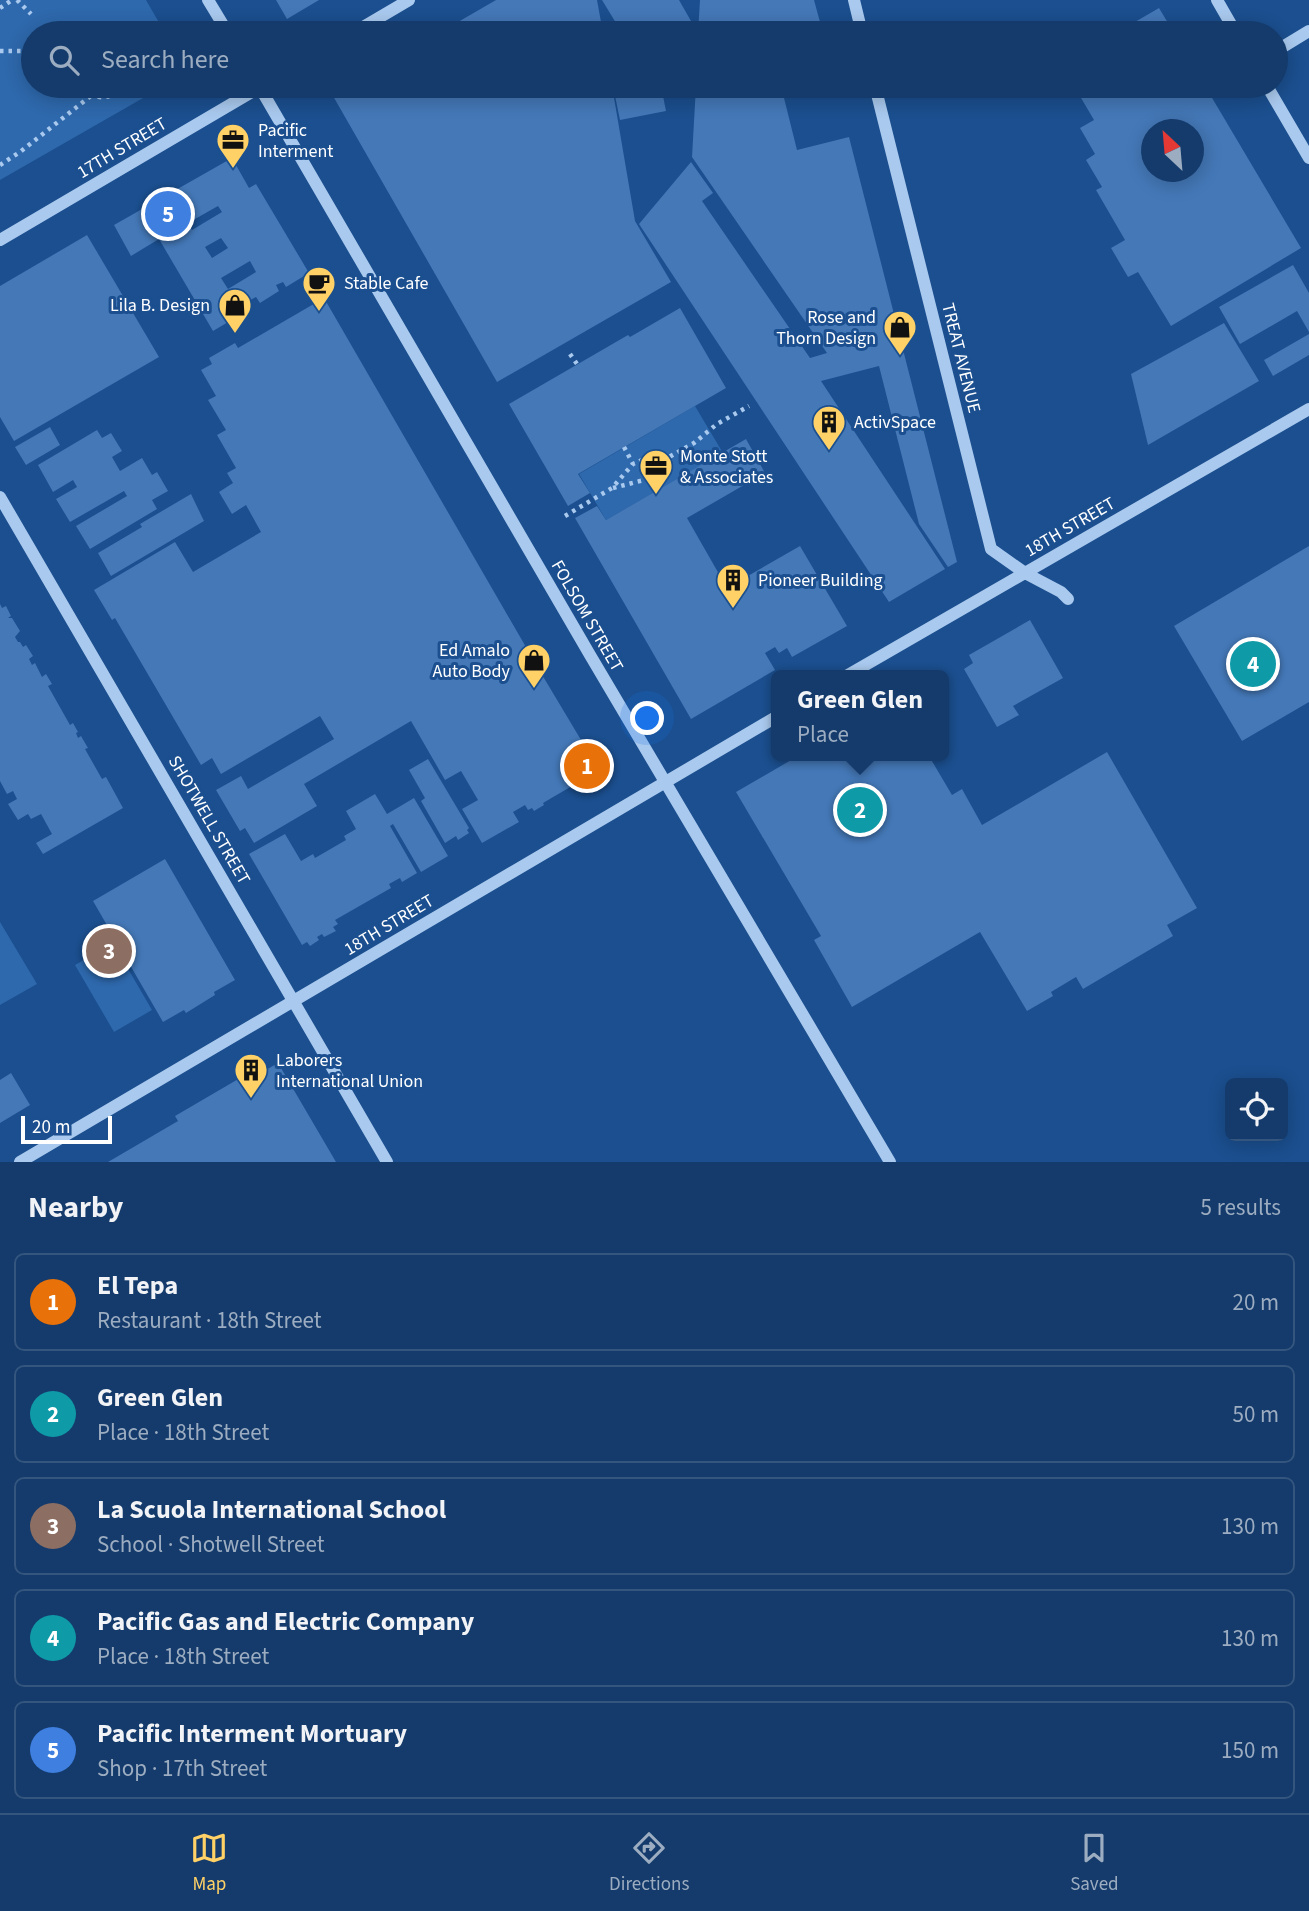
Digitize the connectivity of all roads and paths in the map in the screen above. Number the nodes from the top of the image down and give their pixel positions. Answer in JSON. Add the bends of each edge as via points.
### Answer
{"nodes":[{"id":1,"x":12,"y":0,"type":"edge"},
{"id":2,"x":17,"y":0,"type":"edge"},
{"id":3,"x":208,"y":0,"type":"edge"},
{"id":4,"x":409,"y":0,"type":"edge"},
{"id":5,"x":854,"y":0,"type":"edge"},
{"id":6,"x":1217,"y":0,"type":"edge"},
{"id":7,"x":0,"y":8,"type":"edge"},
{"id":8,"x":30,"y":14,"type":"dead end"},
{"id":9,"x":221,"y":21,"type":"edge"},
{"id":10,"x":373,"y":21,"type":"edge"},
{"id":11,"x":859,"y":21,"type":"edge"},
{"id":12,"x":1229,"y":21,"type":"edge"},
{"id":13,"x":1309,"y":31,"type":"edge"},
{"id":14,"x":1288,"y":44,"type":"edge"},
{"id":15,"x":0,"y":51,"type":"edge"},
{"id":16,"x":21,"y":51,"type":"edge"},
{"id":17,"x":88,"y":98,"type":"edge"},
{"id":18,"x":240,"y":98,"type":"edge"},
{"id":19,"x":267,"y":98,"type":"edge"},
{"id":20,"x":878,"y":98,"type":"edge"},
{"id":21,"x":1274,"y":98,"type":"edge"},
{"id":22,"x":1309,"y":158,"type":"edge"},
{"id":23,"x":0,"y":165,"type":"edge"},
{"id":24,"x":0,"y":240,"type":"edge"},
{"id":25,"x":570,"y":354,"type":"dead end"},
{"id":26,"x":577,"y":364,"type":"dead end"},
{"id":27,"x":749,"y":406,"type":"dead end"},
{"id":28,"x":1309,"y":409,"type":"edge"},
{"id":29,"x":624,"y":447,"type":"dead end"},
{"id":30,"x":662,"y":461,"type":"junction"},
{"id":31,"x":633,"y":464,"type":"junction"},
{"id":32,"x":612,"y":488,"type":"junction"},
{"id":33,"x":0,"y":496,"type":"edge"},
{"id":34,"x":565,"y":516,"type":"dead end"},
{"id":35,"x":1025,"y":573,"type":"junction"},
{"id":36,"x":1068,"y":599,"type":"dead end"},
{"id":37,"x":857,"y":670,"type":"edge"},
{"id":38,"x":771,"y":721,"type":"edge"},
{"id":39,"x":665,"y":782,"type":"junction"},
{"id":40,"x":295,"y":1002,"type":"junction"},
{"id":41,"x":20,"y":1162,"type":"edge"},
{"id":42,"x":387,"y":1162,"type":"edge"},
{"id":43,"x":890,"y":1162,"type":"edge"}],
"edges":[{"from":1,"to":7,"type":"path"},
{"from":2,"to":8,"type":"path"},
{"from":3,"to":9,"type":"street"},
{"from":4,"to":10,"type":"street"},
{"from":5,"to":11,"type":"street"},
{"from":6,"to":12,"type":"street"},
{"from":13,"to":14,"type":"street"},
{"from":15,"to":16,"type":"path"},
{"from":17,"to":23,"type":"path"},
{"from":18,"to":24,"type":"street","name":"17TH STREET"},
{"from":19,"to":39,"type":"street","name":"FOLSOM STREET"},
{"from":20,"to":35,"type":"street","name":"TREAT AVENUE","via":[[991,549]]},
{"from":21,"to":22,"type":"street"},
{"from":25,"to":26,"type":"path"},
{"from":27,"to":30,"type":"path"},
{"from":28,"to":35,"type":"street","name":"18TH STREET"},
{"from":29,"to":31,"type":"path"},
{"from":30,"to":31,"type":"path","via":[[651,456]]},
{"from":30,"to":32,"type":"path","via":[[644,480]]},
{"from":31,"to":32,"type":"path"},
{"from":32,"to":34,"type":"path"},
{"from":33,"to":40,"type":"street","name":"SHOTWELL STREET"},
{"from":35,"to":36,"type":"street","name":"TREAT AVENUE"},
{"from":35,"to":37,"type":"street","name":"18TH STREET"},
{"from":38,"to":39,"type":"street","name":"18TH STREET"},
{"from":39,"to":40,"type":"street","name":"18TH STREET"},
{"from":39,"to":43,"type":"street","name":"FOLSOM STREET"},
{"from":40,"to":41,"type":"street","name":"18TH STREET"},
{"from":40,"to":42,"type":"street","name":"SHOTWELL STREET"}]}
